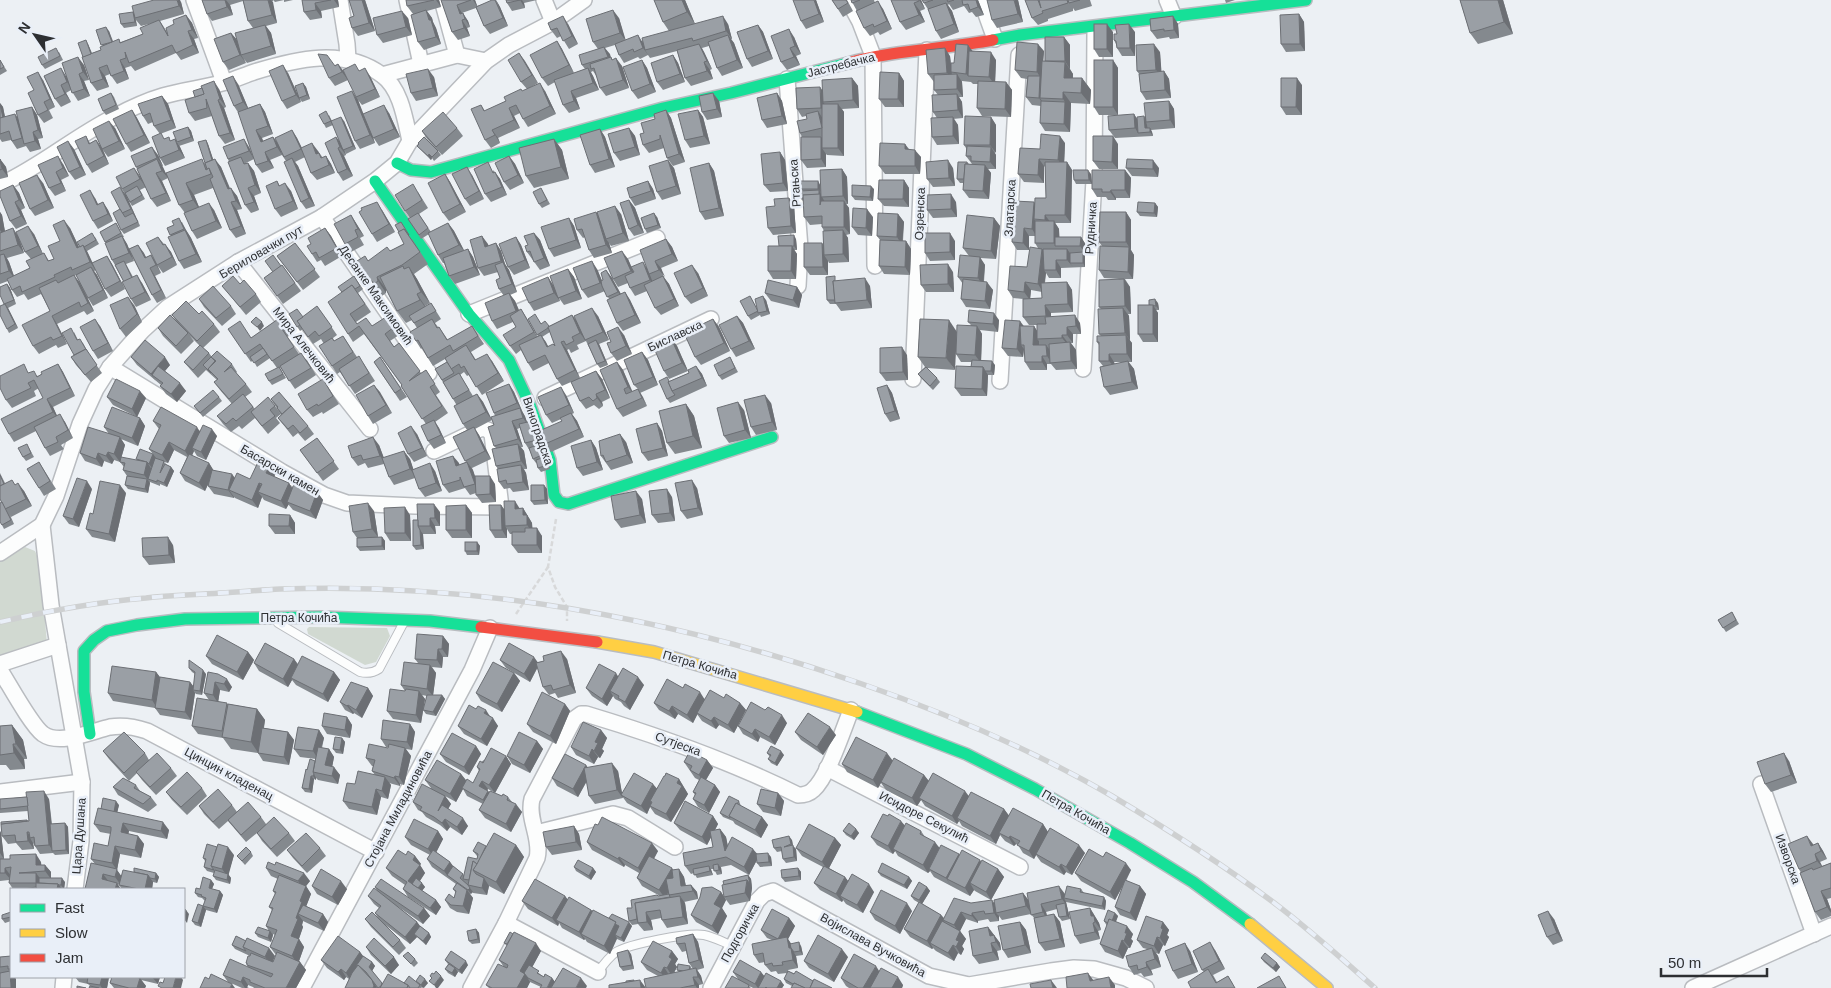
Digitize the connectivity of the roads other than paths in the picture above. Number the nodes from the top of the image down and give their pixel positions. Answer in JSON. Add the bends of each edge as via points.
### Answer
{"nodes":[{"id":1,"x":194,"y":0,"type":"edge"},
{"id":2,"x":340,"y":0,"type":"edge"},
{"id":3,"x":406,"y":0,"type":"edge"},
{"id":4,"x":442,"y":0,"type":"edge"},
{"id":5,"x":544,"y":0,"type":"edge"},
{"id":6,"x":584,"y":0,"type":"edge"},
{"id":7,"x":848,"y":0,"type":"edge"},
{"id":8,"x":981,"y":0,"type":"edge"},
{"id":9,"x":1167,"y":0,"type":"edge"},
{"id":10,"x":1299,"y":1,"type":"edge"},
{"id":11,"x":1174,"y":17,"type":"junction"},
{"id":12,"x":553,"y":22,"type":"junction"},
{"id":13,"x":1095,"y":26,"type":"junction"},
{"id":14,"x":1020,"y":35,"type":"junction"},
{"id":15,"x":995,"y":39,"type":"junction"},
{"id":16,"x":927,"y":50,"type":"junction"},
{"id":17,"x":456,"y":55,"type":"junction"},
{"id":18,"x":873,"y":56,"type":"junction"},
{"id":19,"x":348,"y":59,"type":"junction"},
{"id":20,"x":486,"y":61,"type":"junction"},
{"id":21,"x":421,"y":64,"type":"junction"},
{"id":22,"x":382,"y":75,"type":"junction"},
{"id":23,"x":787,"y":79,"type":"junction"},
{"id":24,"x":224,"y":82,"type":"junction"},
{"id":25,"x":410,"y":140,"type":"junction"},
{"id":26,"x":397,"y":163,"type":"junction"},
{"id":27,"x":375,"y":182,"type":"junction"},
{"id":28,"x":0,"y":185,"type":"edge"},
{"id":29,"x":322,"y":217,"type":"junction"},
{"id":30,"x":657,"y":238,"type":"dead end"},
{"id":31,"x":238,"y":262,"type":"junction"},
{"id":32,"x":875,"y":266,"type":"dead end"},
{"id":33,"x":798,"y":286,"type":"edge"},
{"id":34,"x":469,"y":314,"type":"junction"},
{"id":35,"x":711,"y":319,"type":"edge"},
{"id":36,"x":110,"y":367,"type":"junction"},
{"id":37,"x":1083,"y":370,"type":"dead end"},
{"id":38,"x":429,"y":372,"type":"edge"},
{"id":39,"x":913,"y":379,"type":"dead end"},
{"id":40,"x":1000,"y":381,"type":"dead end"},
{"id":41,"x":530,"y":405,"type":"junction"},
{"id":42,"x":370,"y":429,"type":"dead end"},
{"id":43,"x":772,"y":437,"type":"dead end"},
{"id":44,"x":434,"y":451,"type":"dead end"},
{"id":45,"x":42,"y":525,"type":"junction"},
{"id":46,"x":0,"y":553,"type":"edge"},
{"id":47,"x":269,"y":618,"type":"junction"},
{"id":48,"x":405,"y":620,"type":"junction"},
{"id":49,"x":497,"y":629,"type":"junction"},
{"id":50,"x":58,"y":645,"type":"junction"},
{"id":51,"x":0,"y":664,"type":"edge"},
{"id":52,"x":0,"y":670,"type":"edge"},
{"id":53,"x":850,"y":710,"type":"junction"},
{"id":54,"x":82,"y":735,"type":"junction"},
{"id":55,"x":827,"y":768,"type":"junction"},
{"id":56,"x":82,"y":782,"type":"junction"},
{"id":57,"x":1761,"y":784,"type":"edge"},
{"id":58,"x":0,"y":792,"type":"edge"},
{"id":59,"x":536,"y":833,"type":"junction"},
{"id":60,"x":675,"y":847,"type":"dead end"},
{"id":61,"x":376,"y":852,"type":"junction"},
{"id":62,"x":1020,"y":867,"type":"dead end"},
{"id":63,"x":75,"y":888,"type":"edge"},
{"id":64,"x":779,"y":894,"type":"joint"},
{"id":65,"x":506,"y":923,"type":"junction"},
{"id":66,"x":1831,"y":926,"type":"edge"},
{"id":67,"x":1814,"y":934,"type":"junction"},
{"id":68,"x":733,"y":946,"type":"junction"},
{"id":69,"x":598,"y":972,"type":"joint"},
{"id":70,"x":1014,"y":983,"type":"edge"},
{"id":71,"x":302,"y":988,"type":"edge"},
{"id":72,"x":471,"y":988,"type":"edge"},
{"id":73,"x":711,"y":988,"type":"edge"},
{"id":74,"x":1146,"y":988,"type":"edge"},
{"id":75,"x":1327,"y":988,"type":"edge"},
{"id":76,"x":1693,"y":988,"type":"edge"}],
"edges":[{"from":1,"to":24,"type":"street"},
{"from":2,"to":19,"type":"street"},
{"from":3,"to":21,"type":"street"},
{"from":4,"to":17,"type":"street"},
{"from":5,"to":12,"type":"street"},
{"from":6,"to":12,"type":"street","name":"Бериловачки пут"},
{"from":7,"to":18,"type":"street"},
{"from":8,"to":15,"type":"street"},
{"from":9,"to":11,"type":"street"},
{"from":10,"to":11,"type":"street","name":"Јастребачка"},
{"from":11,"to":13,"type":"street","name":"Јастребачка"},
{"from":12,"to":20,"type":"street","name":"Бериловачки пут"},
{"from":13,"to":14,"type":"street","name":"Јастребачка"},
{"from":13,"to":37,"type":"street","name":"Рудничка","via":[[1094,180]]},
{"from":14,"to":15,"type":"street","name":"Јастребачка"},
{"from":14,"to":40,"type":"street","name":"Златарска"},
{"from":15,"to":16,"type":"street","name":"Јастребачка"},
{"from":16,"to":18,"type":"street","name":"Јастребачка"},
{"from":16,"to":39,"type":"street","name":"Озренска"},
{"from":17,"to":20,"type":"street"},
{"from":17,"to":21,"type":"street"},
{"from":18,"to":23,"type":"street","name":"Јастребачка"},
{"from":18,"to":32,"type":"street"},
{"from":19,"to":22,"type":"street"},
{"from":19,"to":24,"type":"street","via":[[320,57],[286,63]]},
{"from":20,"to":25,"type":"street","name":"Бериловачки пут"},
{"from":21,"to":22,"type":"street"},
{"from":22,"to":25,"type":"street","via":[[398,97]]},
{"from":23,"to":26,"type":"street","name":"Јастребачка","via":[[663,108],[431,172],[411,170]]},
{"from":23,"to":33,"type":"street","name":"Ртањска","via":[[800,248]]},
{"from":24,"to":28,"type":"street","via":[[162,96],[130,108]]},
{"from":25,"to":26,"type":"street","name":"Бериловачки пут"},
{"from":26,"to":27,"type":"street","name":"Бериловачки пут"},
{"from":27,"to":29,"type":"street","name":"Бериловачки пут"},
{"from":27,"to":34,"type":"street","name":"Виноградска"},
{"from":29,"to":31,"type":"street","name":"Бериловачки пут"},
{"from":29,"to":38,"type":"street","name":"Десанке Максимовић"},
{"from":30,"to":34,"type":"street"},
{"from":31,"to":36,"type":"street","name":"Бериловачки пут","via":[[168,307]]},
{"from":31,"to":42,"type":"street","name":"Мира Алечковић"},
{"from":34,"to":41,"type":"street","name":"Виноградска","via":[[509,360]]},
{"from":35,"to":41,"type":"street","name":"Биславска"},
{"from":36,"to":44,"type":"street","name":"Басарски камен","via":[[324,495],[347,503],[501,507],[492,434],[488,430],[482,428]]},
{"from":36,"to":45,"type":"street","name":"Бериловачки пут","via":[[80,424],[56,496]]},
{"from":41,"to":43,"type":"street","name":"Виноградска","via":[[550,460],[554,495],[559,502],[568,504]]},
{"from":45,"to":46,"type":"street"},
{"from":45,"to":50,"type":"street","name":"Цара Душана"},
{"from":47,"to":48,"type":"street","name":"Петра Кочића"},
{"from":47,"to":48,"type":"lane","via":[[366,673],[379,669]]},
{"from":47,"to":54,"type":"street","name":"Петра Кочића","via":[[185,620],[107,631],[84,651]]},
{"from":48,"to":49,"type":"street","name":"Петра Кочића"},
{"from":49,"to":53,"type":"street","name":"Петра Кочића","via":[[654,652]]},
{"from":49,"to":61,"type":"street","name":"Стојана Миладиновића"},
{"from":50,"to":51,"type":"street"},
{"from":50,"to":54,"type":"street","name":"Цара Душана"},
{"from":52,"to":54,"type":"street","via":[[43,734],[54,738]]},
{"from":53,"to":55,"type":"street","name":"Сутјеска"},
{"from":53,"to":75,"type":"street","name":"Петра Кочића","via":[[966,754],[1130,843],[1193,882],[1248,922]]},
{"from":54,"to":56,"type":"street","name":"Цара Душана"},
{"from":54,"to":61,"type":"street","name":"Цинцин кладенац","via":[[118,726],[147,731]]},
{"from":55,"to":59,"type":"street","name":"Сутјеска","via":[[812,791],[798,795],[748,770],[659,736],[581,714],[574,718],[532,799]]},
{"from":55,"to":62,"type":"street","name":"Исидоре Секулић"},
{"from":56,"to":58,"type":"street","name":"Цара Душана"},
{"from":56,"to":63,"type":"street","name":"Цара Душана","via":[[81,841]]},
{"from":57,"to":67,"type":"street","name":"Изворска"},
{"from":59,"to":60,"type":"street","via":[[613,814],[628,818]]},
{"from":59,"to":65,"type":"street","name":"Сутјеска","via":[[537,858]]},
{"from":61,"to":71,"type":"street","name":"Стојана Миладиновића"},
{"from":64,"to":68,"type":"street","name":"Подгоричка","via":[[773,891],[760,897]]},
{"from":64,"to":70,"type":"street","name":"Војислава Вучковића","via":[[929,976],[969,985]]},
{"from":65,"to":69,"type":"street"},
{"from":65,"to":72,"type":"street","name":"Сутјеска"},
{"from":66,"to":67,"type":"street"},
{"from":67,"to":76,"type":"street"},
{"from":68,"to":69,"type":"lane","via":[[703,935],[669,938],[616,952]]},
{"from":68,"to":73,"type":"street","name":"Подгоричка"},
{"from":70,"to":74,"type":"street","name":"Војислава Вучковића","via":[[1074,968],[1094,969],[1126,978]]}]}
